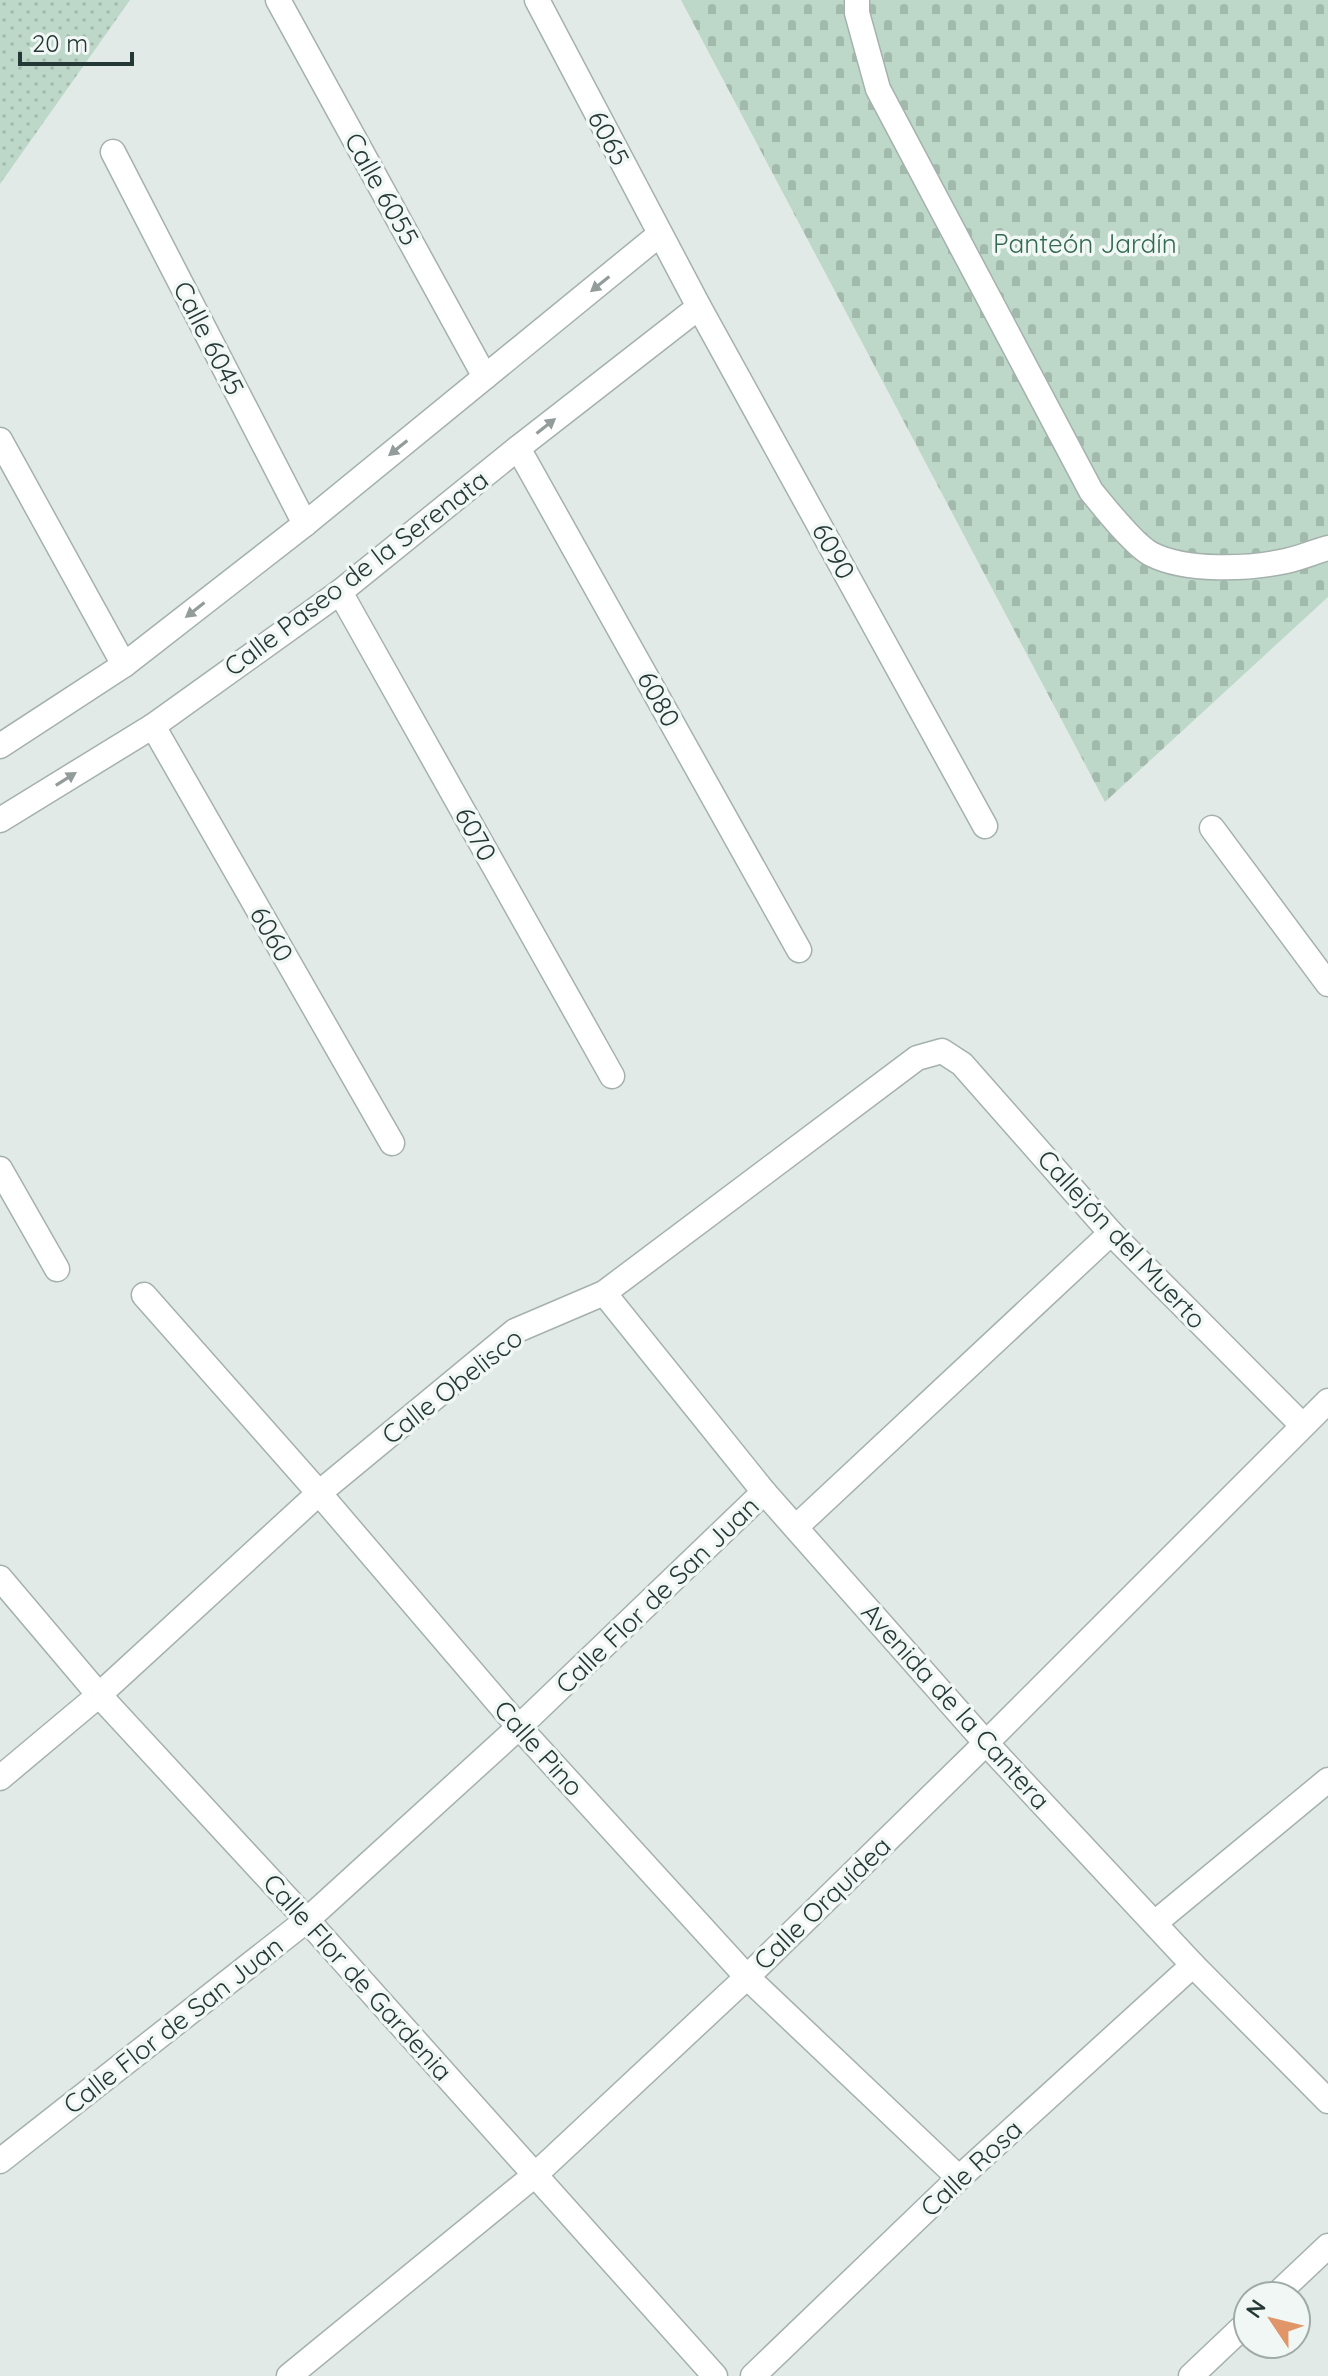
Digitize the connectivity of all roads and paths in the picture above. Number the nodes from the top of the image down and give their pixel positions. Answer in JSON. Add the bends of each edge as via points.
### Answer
{"nodes":[{"id":1,"x":278,"y":0,"type":"edge"},
{"id":2,"x":537,"y":0,"type":"edge"},
{"id":3,"x":857,"y":0,"type":"edge"},
{"id":4,"x":113,"y":152,"type":"dead end"},
{"id":5,"x":660,"y":234,"type":"junction"},
{"id":6,"x":683,"y":275,"type":"joint"},
{"id":7,"x":699,"y":307,"type":"junction"},
{"id":8,"x":485,"y":377,"type":"junction"},
{"id":9,"x":0,"y":440,"type":"edge"},
{"id":10,"x":518,"y":448,"type":"junction"},
{"id":11,"x":305,"y":524,"type":"junction"},
{"id":12,"x":1328,"y":548,"type":"edge"},
{"id":13,"x":340,"y":592,"type":"junction"},
{"id":14,"x":124,"y":665,"type":"junction"},
{"id":15,"x":153,"y":726,"type":"junction"},
{"id":16,"x":0,"y":746,"type":"edge"},
{"id":17,"x":0,"y":820,"type":"edge"},
{"id":18,"x":985,"y":826,"type":"dead end"},
{"id":19,"x":1212,"y":828,"type":"dead end"},
{"id":20,"x":799,"y":950,"type":"dead end"},
{"id":21,"x":1328,"y":984,"type":"edge"},
{"id":22,"x":942,"y":1051,"type":"joint"},
{"id":23,"x":612,"y":1076,"type":"dead end"},
{"id":24,"x":392,"y":1143,"type":"dead end"},
{"id":25,"x":0,"y":1169,"type":"edge"},
{"id":26,"x":1111,"y":1233,"type":"junction"},
{"id":27,"x":57,"y":1269,"type":"dead end"},
{"id":28,"x":604,"y":1293,"type":"junction"},
{"id":29,"x":144,"y":1295,"type":"dead end"},
{"id":30,"x":1328,"y":1401,"type":"edge"},
{"id":31,"x":1302,"y":1425,"type":"junction"},
{"id":32,"x":764,"y":1492,"type":"junction"},
{"id":33,"x":319,"y":1493,"type":"junction"},
{"id":34,"x":796,"y":1527,"type":"junction"},
{"id":35,"x":0,"y":1578,"type":"edge"},
{"id":36,"x":99,"y":1695,"type":"junction"},
{"id":37,"x":519,"y":1727,"type":"junction"},
{"id":38,"x":986,"y":1743,"type":"junction"},
{"id":39,"x":0,"y":1778,"type":"edge"},
{"id":40,"x":1328,"y":1780,"type":"edge"},
{"id":41,"x":307,"y":1920,"type":"junction"},
{"id":42,"x":1156,"y":1922,"type":"junction"},
{"id":43,"x":1193,"y":1965,"type":"junction"},
{"id":44,"x":747,"y":1977,"type":"junction"},
{"id":45,"x":1328,"y":2101,"type":"edge"},
{"id":46,"x":0,"y":2161,"type":"edge"},
{"id":47,"x":536,"y":2174,"type":"junction"},
{"id":48,"x":959,"y":2178,"type":"junction"},
{"id":49,"x":1328,"y":2246,"type":"edge"},
{"id":50,"x":1292,"y":2280,"type":"edge"},
{"id":51,"x":1232,"y":2337,"type":"edge"},
{"id":52,"x":757,"y":2375,"type":"edge"},
{"id":53,"x":289,"y":2376,"type":"edge"},
{"id":54,"x":715,"y":2376,"type":"edge"},
{"id":55,"x":1191,"y":2376,"type":"edge"}],
"edges":[{"from":1,"to":8,"type":"street","name":"Calle 6055"},
{"from":2,"to":5,"type":"street","name":"6065"},
{"from":3,"to":12,"type":"street","via":[[878,89],[1091,491],[1117,522],[1149,553],[1184,565],[1286,561]]},
{"from":4,"to":11,"type":"street","name":"Calle 6045"},
{"from":5,"to":6,"type":"street","name":"6065"},
{"from":5,"to":8,"type":"street","one_way":true},
{"from":6,"to":7,"type":"street","name":"6090"},
{"from":10,"to":7,"type":"street","name":"Calle Paseo de la Serenata","one_way":true},
{"from":7,"to":18,"type":"street","name":"6090"},
{"from":8,"to":11,"type":"street","one_way":true},
{"from":9,"to":14,"type":"street"},
{"from":10,"to":13,"type":"street","name":"Calle Paseo de la Serenata"},
{"from":10,"to":20,"type":"street","name":"6080"},
{"from":11,"to":14,"type":"street","one_way":true},
{"from":13,"to":15,"type":"street","name":"Calle Paseo de la Serenata"},
{"from":13,"to":23,"type":"street","name":"6070"},
{"from":14,"to":16,"type":"street"},
{"from":17,"to":15,"type":"street","name":"Calle Paseo de la Serenata","one_way":true},
{"from":15,"to":24,"type":"street","name":"6060"},
{"from":19,"to":21,"type":"street"},
{"from":22,"to":26,"type":"street","name":"Callejón del Muerto","via":[[962,1064]]},
{"from":22,"to":28,"type":"street","name":"Calle Obelisco","via":[[917,1058]]},
{"from":25,"to":27,"type":"street"},
{"from":26,"to":31,"type":"street","name":"Callejón del Muerto"},
{"from":26,"to":34,"type":"street","name":"Calle Flor de San Juan"},
{"from":28,"to":32,"type":"street","name":"Avenida de la Cantera"},
{"from":28,"to":33,"type":"street","name":"Calle Obelisco","via":[[515,1331]]},
{"from":29,"to":33,"type":"street","name":"Calle Pino"},
{"from":30,"to":31,"type":"street","name":"Calle Orquídea"},
{"from":31,"to":38,"type":"street","name":"Calle Orquídea"},
{"from":32,"to":34,"type":"street","name":"Avenida de la Cantera"},
{"from":32,"to":37,"type":"street","name":"Calle Flor de San Juan"},
{"from":33,"to":36,"type":"street","name":"Calle Obelisco"},
{"from":33,"to":37,"type":"street","name":"Calle Pino"},
{"from":34,"to":38,"type":"street","name":"Avenida de la Cantera"},
{"from":35,"to":36,"type":"street","name":"Calle Flor de Gardenia"},
{"from":36,"to":39,"type":"street","name":"Calle Obelisco"},
{"from":36,"to":41,"type":"street","name":"Calle Flor de Gardenia"},
{"from":37,"to":41,"type":"street","name":"Calle Flor de San Juan"},
{"from":37,"to":44,"type":"street","name":"Calle Pino"},
{"from":38,"to":42,"type":"street","name":"Avenida de la Cantera"},
{"from":38,"to":44,"type":"street","name":"Calle Orquídea"},
{"from":40,"to":42,"type":"street"},
{"from":41,"to":46,"type":"street","name":"Calle Flor de San Juan"},
{"from":41,"to":47,"type":"street","name":"Calle Flor de Gardenia"},
{"from":42,"to":43,"type":"street","name":"Avenida de la Cantera"},
{"from":43,"to":45,"type":"street","name":"Avenida de la Cantera"},
{"from":43,"to":48,"type":"street","name":"Calle Rosa"},
{"from":44,"to":47,"type":"street","name":"Calle Orquídea"},
{"from":44,"to":48,"type":"street","name":"Calle Pino"},
{"from":47,"to":53,"type":"street","name":"Calle Orquídea"},
{"from":47,"to":54,"type":"street","name":"Calle Flor de Gardenia"},
{"from":48,"to":52,"type":"street","name":"Calle Rosa"},
{"from":49,"to":50,"type":"street"},
{"from":51,"to":55,"type":"street"}]}
